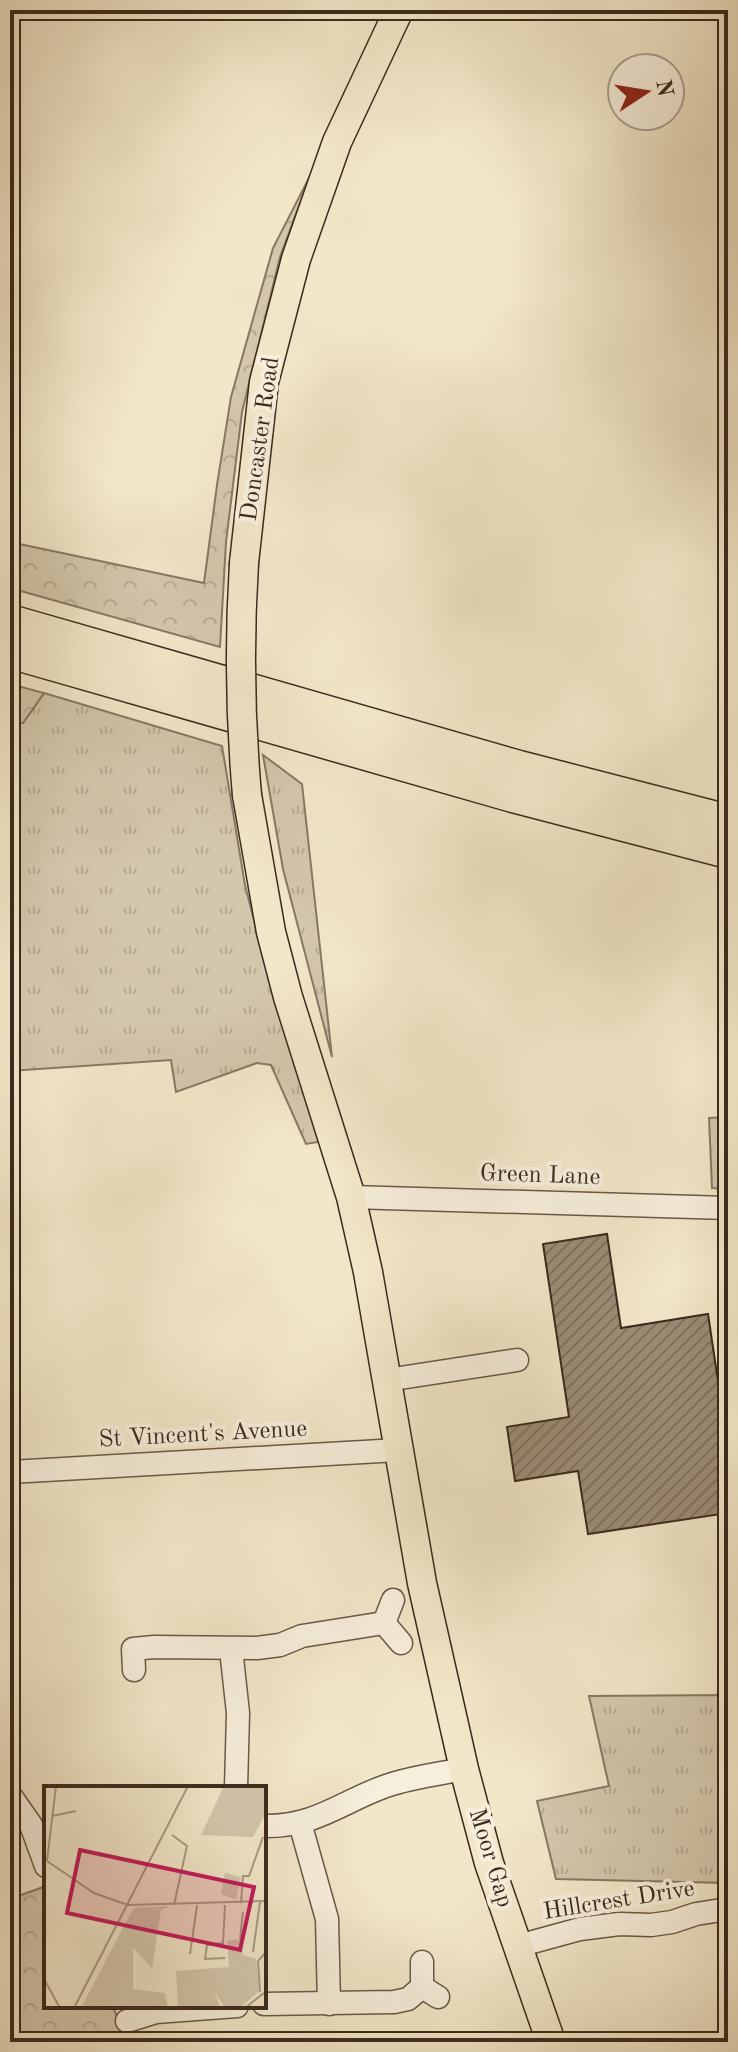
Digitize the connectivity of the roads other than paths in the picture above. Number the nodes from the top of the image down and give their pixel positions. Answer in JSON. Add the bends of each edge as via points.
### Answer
{"nodes":[{"id":1,"x":399,"y":10,"type":"edge"},
{"id":2,"x":10,"y":621,"type":"edge"},
{"id":3,"x":10,"y":652,"type":"edge"},
{"id":4,"x":728,"y":821,"type":"edge"},
{"id":5,"x":728,"y":852,"type":"edge"},
{"id":6,"x":351,"y":1197,"type":"junction"},
{"id":7,"x":728,"y":1208,"type":"edge"},
{"id":8,"x":517,"y":1360,"type":"dead end"},
{"id":9,"x":387,"y":1380,"type":"junction"},
{"id":10,"x":398,"y":1450,"type":"junction"},
{"id":11,"x":10,"y":1472,"type":"edge"},
{"id":12,"x":393,"y":1600,"type":"dead end"},
{"id":13,"x":384,"y":1623,"type":"junction"},
{"id":14,"x":401,"y":1643,"type":"dead end"},
{"id":15,"x":132,"y":1649,"type":"dead end"},
{"id":16,"x":231,"y":1649,"type":"junction"},
{"id":17,"x":464,"y":1769,"type":"junction"},
{"id":18,"x":236,"y":1786,"type":"edge"},
{"id":19,"x":10,"y":1795,"type":"edge"},
{"id":20,"x":300,"y":1823,"type":"junction"},
{"id":21,"x":266,"y":1826,"type":"edge"},
{"id":22,"x":43,"y":1851,"type":"edge"},
{"id":23,"x":728,"y":1909,"type":"edge"},
{"id":24,"x":518,"y":1946,"type":"junction"},
{"id":25,"x":422,"y":1962,"type":"dead end"},
{"id":26,"x":266,"y":2004,"type":"edge"},
{"id":27,"x":329,"y":2004,"type":"junction"},
{"id":28,"x":185,"y":2008,"type":"edge"},
{"id":29,"x":127,"y":2021,"type":"dead end"},
{"id":30,"x":551,"y":2042,"type":"edge"}],
"edges":[{"from":1,"to":6,"type":"main road","name":"Doncaster Road","bridge":true,"via":[[337,142],[296,259],[264,382],[241,611],[247,795],[271,932]]},
{"from":2,"to":4,"type":"highway","via":[[519,767]]},
{"from":3,"to":5,"type":"highway"},
{"from":6,"to":7,"type":"street","name":"Green Lane"},
{"from":6,"to":9,"type":"main road","name":"Moor Gap"},
{"from":8,"to":9,"type":"street"},
{"from":9,"to":10,"type":"main road","name":"Moor Gap"},
{"from":10,"to":11,"type":"street","name":"St Vincent's Avenue"},
{"from":10,"to":17,"type":"main road","name":"Moor Gap"},
{"from":12,"to":13,"type":"street"},
{"from":13,"to":14,"type":"street"},
{"from":13,"to":16,"type":"street","via":[[267,1647]]},
{"from":15,"to":16,"type":"street"},
{"from":16,"to":18,"type":"street","via":[[238,1713]]},
{"from":17,"to":20,"type":"street","via":[[399,1782]]},
{"from":17,"to":24,"type":"main road","name":"Moor Gap"},
{"from":19,"to":22,"type":"street"},
{"from":20,"to":21,"type":"street"},
{"from":20,"to":27,"type":"street","via":[[327,1919]]},
{"from":23,"to":24,"type":"street","name":"Hillcrest Drive","via":[[651,1925],[580,1929]]},
{"from":24,"to":30,"type":"main road","name":"Moor Gap"},
{"from":25,"to":27,"type":"street","via":[[430,1992],[394,2002]]},
{"from":26,"to":27,"type":"street"},
{"from":28,"to":29,"type":"street"}]}
